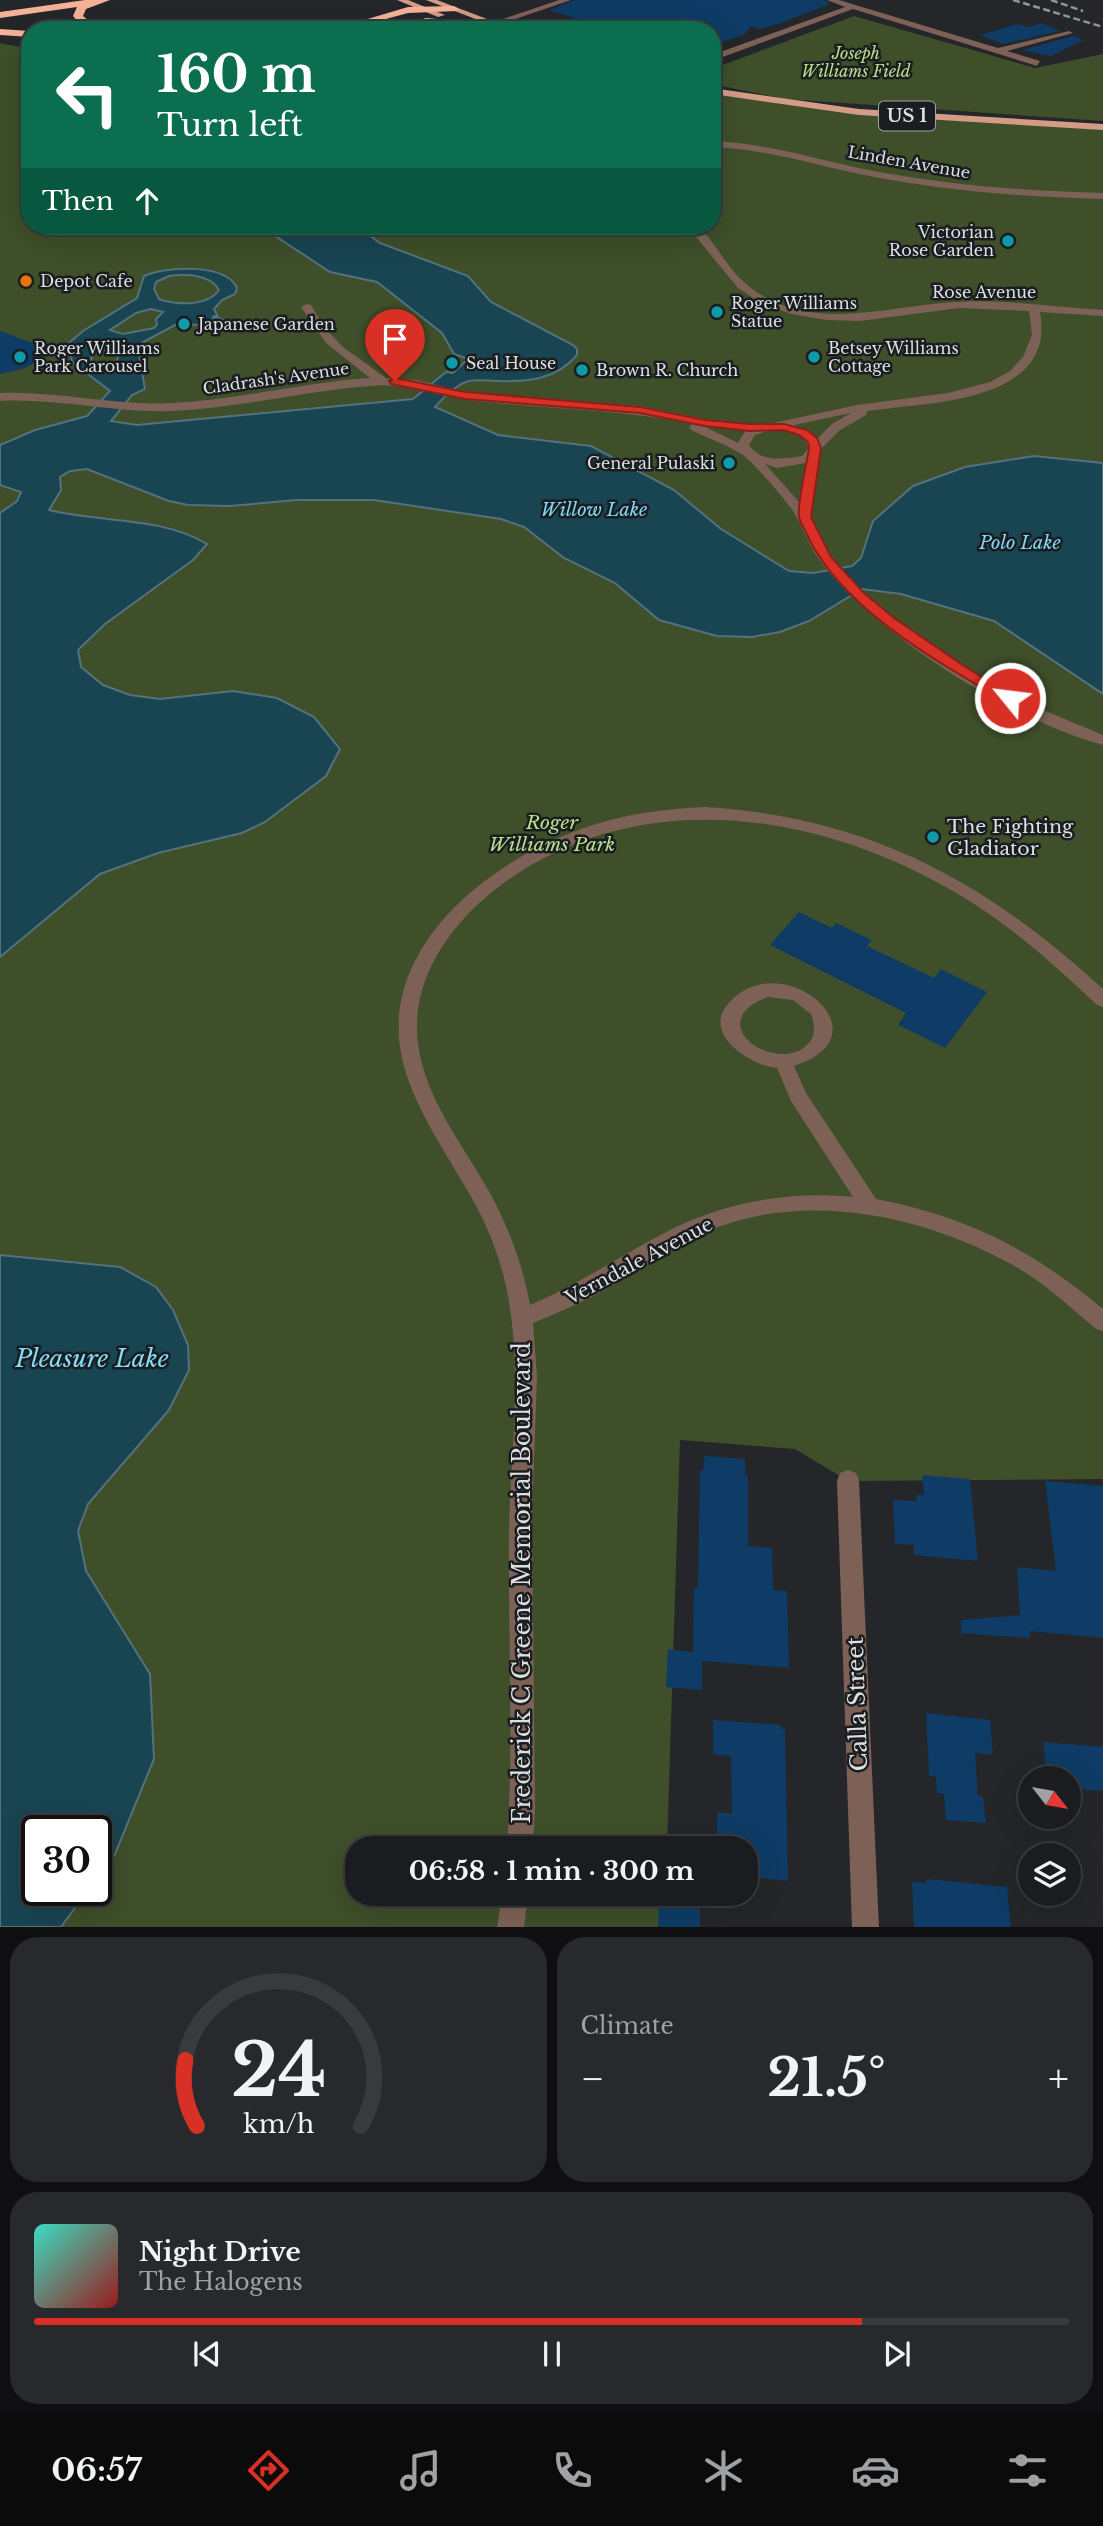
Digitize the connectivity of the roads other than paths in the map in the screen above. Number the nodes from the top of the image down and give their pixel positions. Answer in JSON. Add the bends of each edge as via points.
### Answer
{"nodes":[{"id":1,"x":49,"y":0,"type":"edge"},
{"id":2,"x":105,"y":0,"type":"edge"},
{"id":3,"x":401,"y":0,"type":"edge"},
{"id":4,"x":567,"y":0,"type":"edge"},
{"id":5,"x":831,"y":0,"type":"edge"},
{"id":6,"x":90,"y":3,"type":"junction"},
{"id":7,"x":427,"y":4,"type":"edge"},
{"id":8,"x":0,"y":6,"type":"edge"},
{"id":9,"x":852,"y":6,"type":"junction"},
{"id":10,"x":454,"y":9,"type":"joint"},
{"id":11,"x":369,"y":10,"type":"dead end"},
{"id":12,"x":0,"y":15,"type":"edge"},
{"id":13,"x":82,"y":21,"type":"edge"},
{"id":14,"x":355,"y":21,"type":"edge"},
{"id":15,"x":367,"y":21,"type":"edge"},
{"id":16,"x":460,"y":21,"type":"edge"},
{"id":17,"x":489,"y":21,"type":"edge"},
{"id":18,"x":501,"y":21,"type":"edge"},
{"id":19,"x":0,"y":32,"type":"edge"},
{"id":20,"x":21,"y":33,"type":"edge"},
{"id":21,"x":1069,"y":33,"type":"dead end"},
{"id":22,"x":998,"y":51,"type":"junction"},
{"id":23,"x":721,"y":55,"type":"edge"},
{"id":24,"x":1037,"y":63,"type":"dead end"},
{"id":25,"x":721,"y":96,"type":"edge"},
{"id":26,"x":721,"y":96,"type":"edge"},
{"id":27,"x":1103,"y":127,"type":"edge"},
{"id":28,"x":1103,"y":135,"type":"edge"},
{"id":29,"x":721,"y":145,"type":"edge"},
{"id":30,"x":1103,"y":196,"type":"edge"},
{"id":31,"x":702,"y":235,"type":"edge"},
{"id":32,"x":307,"y":307,"type":"dead end"},
{"id":33,"x":1034,"y":307,"type":"junction"},
{"id":34,"x":1103,"y":313,"type":"edge"},
{"id":35,"x":383,"y":381,"type":"junction"},
{"id":36,"x":0,"y":397,"type":"edge"},
{"id":37,"x":881,"y":405,"type":"junction"},
{"id":38,"x":679,"y":419,"type":"junction"},
{"id":39,"x":765,"y":428,"type":"junction"},
{"id":40,"x":814,"y":450,"type":"junction"},
{"id":41,"x":751,"y":455,"type":"junction"},
{"id":42,"x":805,"y":517,"type":"junction"},
{"id":43,"x":1103,"y":740,"type":"edge"},
{"id":44,"x":1103,"y":1000,"type":"edge"},
{"id":45,"x":783,"y":1061,"type":"junction"},
{"id":46,"x":869,"y":1205,"type":"junction"},
{"id":47,"x":523,"y":1318,"type":"junction"},
{"id":48,"x":1103,"y":1322,"type":"edge"},
{"id":49,"x":848,"y":1481,"type":"dead end"},
{"id":50,"x":520,"y":1836,"type":"edge"},
{"id":51,"x":513,"y":1906,"type":"edge"},
{"id":52,"x":510,"y":1927,"type":"edge"},
{"id":53,"x":866,"y":1927,"type":"edge"}],
"edges":[{"from":1,"to":8,"type":"highway"},
{"from":2,"to":6,"type":"highway"},
{"from":3,"to":7,"type":"main road"},
{"from":4,"to":18,"type":"street"},
{"from":5,"to":9,"type":"street"},
{"from":6,"to":12,"type":"highway"},
{"from":6,"to":13,"type":"highway","via":[[78,16]]},
{"from":7,"to":10,"type":"highway"},
{"from":7,"to":15,"type":"highway"},
{"from":7,"to":16,"type":"main road"},
{"from":9,"to":22,"type":"street"},
{"from":9,"to":23,"type":"street"},
{"from":10,"to":17,"type":"main road"},
{"from":11,"to":14,"type":"highway"},
{"from":19,"to":20,"type":"highway"},
{"from":21,"to":22,"type":"street"},
{"from":22,"to":24,"type":"street"},
{"from":25,"to":27,"type":"main road","number":"US 1","via":[[859,112]]},
{"from":26,"to":28,"type":"main road","number":"US 1","via":[[847,120]]},
{"from":29,"to":30,"type":"street","name":"Linden Avenue","via":[[769,148],[861,172],[946,186]]},
{"from":31,"to":33,"type":"street","name":"Rose Avenue","via":[[740,285],[797,311],[859,318],[950,305]]},
{"from":32,"to":35,"type":"street","via":[[333,345]]},
{"from":33,"to":34,"type":"street","name":"Rose Avenue"},
{"from":33,"to":37,"type":"street","via":[[1038,331],[1034,348],[1004,381],[967,394]]},
{"from":35,"to":36,"type":"street","name":"Cladrash's Avenue","via":[[187,406]]},
{"from":35,"to":38,"type":"street","name":"Cladrash's Avenue","via":[[495,399],[633,409]]},
{"from":37,"to":39,"type":"street"},
{"from":37,"to":40,"type":"street","via":[[843,423]]},
{"from":38,"to":39,"type":"street","name":"Cladrash's Avenue"},
{"from":38,"to":41,"type":"street","name":"Cladrash's Avenue"},
{"from":39,"to":40,"type":"street","name":"Cladrash's Avenue","via":[[803,432],[813,441]]},
{"from":39,"to":41,"type":"street","via":[[745,437],[743,445]]},
{"from":40,"to":41,"type":"street","via":[[806,459],[785,464]]},
{"from":40,"to":42,"type":"street"},
{"from":41,"to":42,"type":"street"},
{"from":42,"to":43,"type":"street","via":[[829,564],[866,601],[915,639],[981,682]]},
{"from":44,"to":47,"type":"street","name":"Frederick C Greene Memorial Boulevard","via":[[1025,932],[979,900],[909,863],[825,830],[730,814],[684,813],[614,824],[542,851],[499,877],[457,915],[418,975],[408,1021],[415,1073],[496,1227],[515,1278]]},
{"from":45,"to":45,"type":"street","via":[[803,1057],[818,1046],[824,1030],[819,1012],[805,999],[780,990],[745,997],[730,1017],[734,1038],[753,1054]]},
{"from":45,"to":46,"type":"street","via":[[798,1096]]},
{"from":46,"to":47,"type":"street","name":"Verndale Avenue","via":[[793,1203],[717,1219]]},
{"from":46,"to":48,"type":"street","name":"Verndale Avenue","via":[[940,1223],[999,1248],[1056,1283]]},
{"from":47,"to":50,"type":"street","name":"Frederick C Greene Memorial Boulevard"},
{"from":49,"to":53,"type":"street","name":"Calla Street"},
{"from":51,"to":52,"type":"street"}]}
